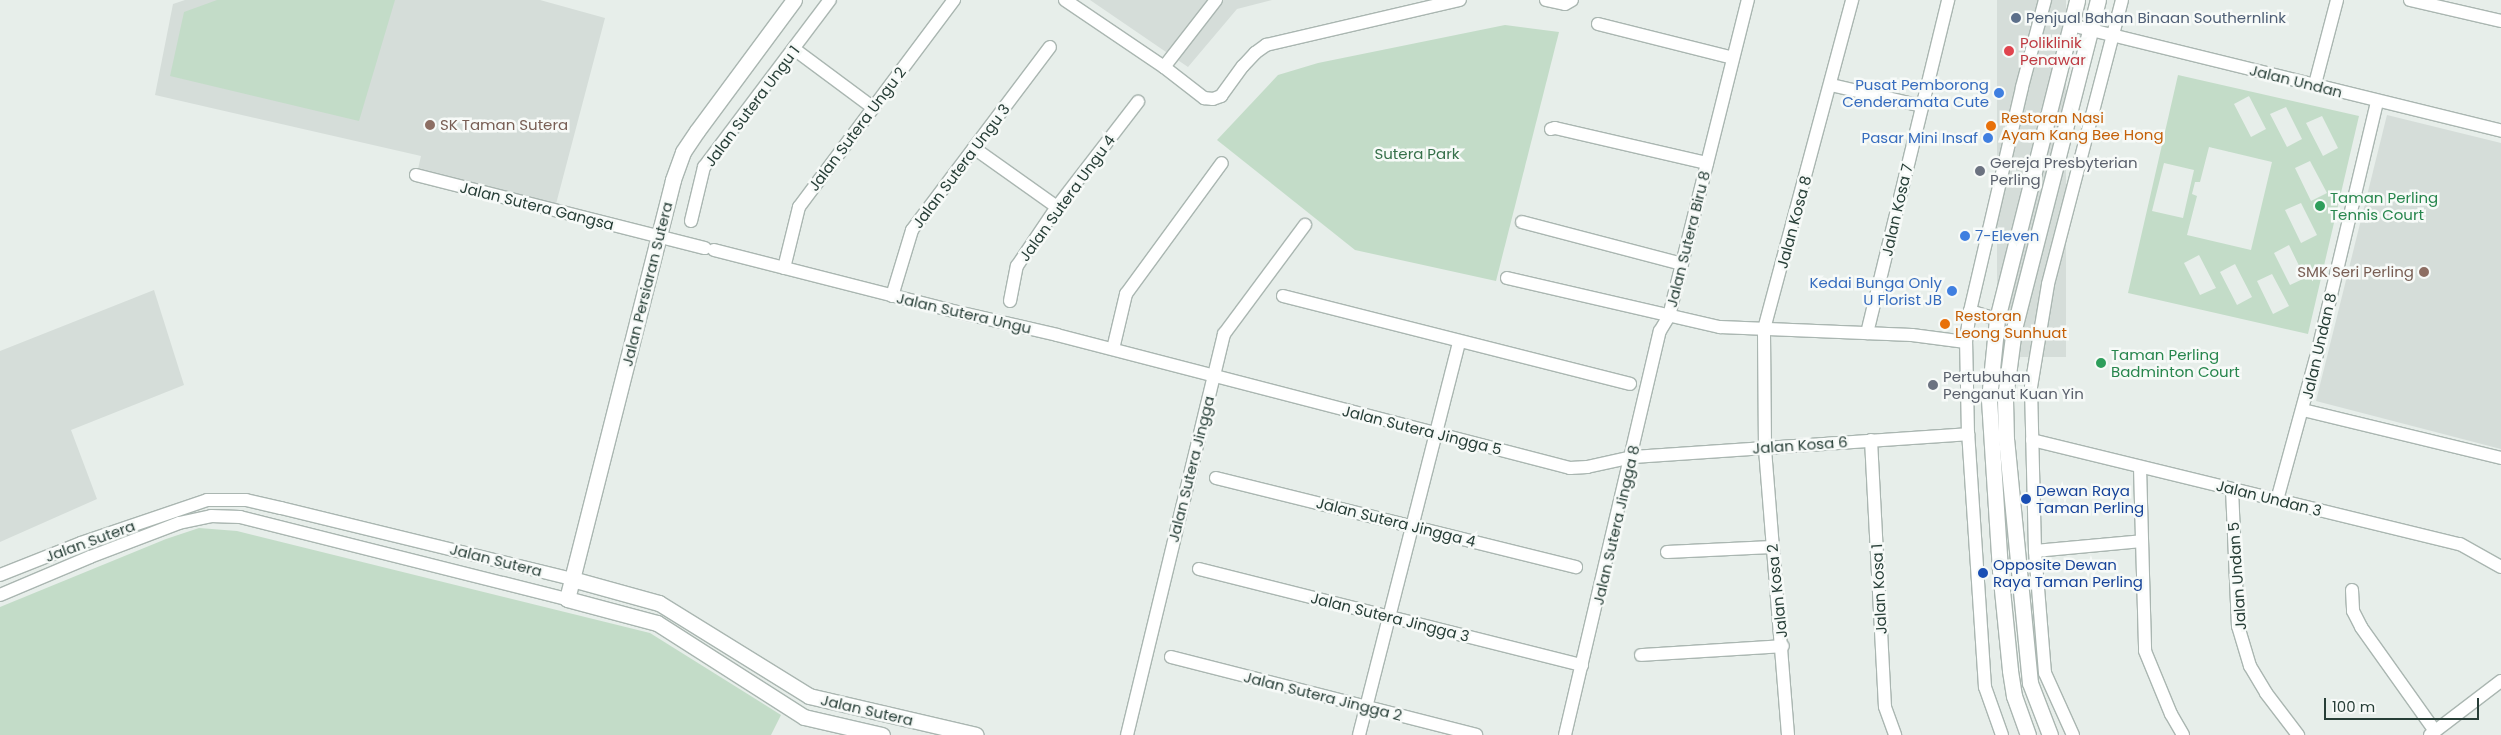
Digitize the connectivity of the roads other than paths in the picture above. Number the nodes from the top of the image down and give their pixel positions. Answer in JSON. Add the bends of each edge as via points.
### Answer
{"nodes":[{"id":1,"x":794,"y":0,"type":"edge"},
{"id":2,"x":830,"y":0,"type":"edge"},
{"id":3,"x":954,"y":0,"type":"edge"},
{"id":4,"x":1065,"y":0,"type":"edge"},
{"id":5,"x":1216,"y":0,"type":"edge"},
{"id":6,"x":1460,"y":0,"type":"edge"},
{"id":7,"x":1546,"y":0,"type":"edge"},
{"id":8,"x":1748,"y":0,"type":"edge"},
{"id":9,"x":1852,"y":0,"type":"edge"},
{"id":10,"x":1948,"y":0,"type":"edge"},
{"id":11,"x":2046,"y":0,"type":"edge"},
{"id":12,"x":2077,"y":0,"type":"edge"},
{"id":13,"x":2098,"y":0,"type":"edge"},
{"id":14,"x":2122,"y":0,"type":"edge"},
{"id":15,"x":2337,"y":0,"type":"edge"},
{"id":16,"x":2410,"y":0,"type":"edge"},
{"id":17,"x":1568,"y":2,"type":"edge"},
{"id":18,"x":2501,"y":21,"type":"edge"},
{"id":19,"x":1598,"y":24,"type":"dead end"},
{"id":20,"x":2071,"y":25,"type":"junction"},
{"id":21,"x":2090,"y":31,"type":"junction"},
{"id":22,"x":2112,"y":36,"type":"junction"},
{"id":23,"x":1050,"y":47,"type":"dead end"},
{"id":24,"x":794,"y":50,"type":"junction"},
{"id":25,"x":1733,"y":58,"type":"junction"},
{"id":26,"x":1164,"y":67,"type":"junction"},
{"id":27,"x":2315,"y":84,"type":"junction"},
{"id":28,"x":1831,"y":85,"type":"junction"},
{"id":29,"x":1138,"y":102,"type":"dead end"},
{"id":30,"x":2377,"y":102,"type":"junction"},
{"id":31,"x":1922,"y":106,"type":"junction"},
{"id":32,"x":872,"y":108,"type":"junction"},
{"id":33,"x":1551,"y":129,"type":"dead end"},
{"id":34,"x":2501,"y":131,"type":"edge"},
{"id":35,"x":974,"y":148,"type":"junction"},
{"id":36,"x":1222,"y":163,"type":"dead end"},
{"id":37,"x":1707,"y":163,"type":"junction"},
{"id":38,"x":416,"y":176,"type":"dead end"},
{"id":39,"x":1057,"y":207,"type":"junction"},
{"id":40,"x":691,"y":221,"type":"dead end"},
{"id":41,"x":1522,"y":222,"type":"dead end"},
{"id":42,"x":1305,"y":225,"type":"dead end"},
{"id":43,"x":659,"y":236,"type":"junction"},
{"id":44,"x":1682,"y":264,"type":"junction"},
{"id":45,"x":784,"y":268,"type":"junction"},
{"id":46,"x":1507,"y":278,"type":"dead end"},
{"id":47,"x":892,"y":296,"type":"junction"},
{"id":48,"x":1283,"y":296,"type":"dead end"},
{"id":49,"x":1010,"y":301,"type":"dead end"},
{"id":50,"x":1970,"y":311,"type":"junction"},
{"id":51,"x":1669,"y":316,"type":"junction"},
{"id":52,"x":1997,"y":319,"type":"junction"},
{"id":53,"x":1764,"y":329,"type":"junction"},
{"id":54,"x":1868,"y":333,"type":"junction"},
{"id":55,"x":1460,"y":342,"type":"junction"},
{"id":56,"x":1966,"y":342,"type":"junction"},
{"id":57,"x":1112,"y":349,"type":"junction"},
{"id":58,"x":1214,"y":376,"type":"junction"},
{"id":59,"x":1630,"y":384,"type":"dead end"},
{"id":60,"x":2303,"y":410,"type":"junction"},
{"id":61,"x":1435,"y":433,"type":"junction"},
{"id":62,"x":1968,"y":434,"type":"junction"},
{"id":63,"x":1871,"y":440,"type":"junction"},
{"id":64,"x":2032,"y":440,"type":"junction"},
{"id":65,"x":1765,"y":448,"type":"junction"},
{"id":66,"x":1632,"y":457,"type":"junction"},
{"id":67,"x":2501,"y":458,"type":"edge"},
{"id":68,"x":2140,"y":467,"type":"junction"},
{"id":69,"x":1216,"y":478,"type":"dead end"},
{"id":70,"x":2232,"y":489,"type":"junction"},
{"id":71,"x":2277,"y":500,"type":"junction"},
{"id":72,"x":1412,"y":525,"type":"junction"},
{"id":73,"x":2142,"y":541,"type":"junction"},
{"id":74,"x":1772,"y":548,"type":"junction"},
{"id":75,"x":2036,"y":551,"type":"junction"},
{"id":76,"x":1666,"y":552,"type":"dead end"},
{"id":77,"x":1576,"y":567,"type":"dead end"},
{"id":78,"x":2501,"y":567,"type":"edge"},
{"id":79,"x":1198,"y":569,"type":"dead end"},
{"id":80,"x":0,"y":575,"type":"edge"},
{"id":81,"x":572,"y":579,"type":"junction"},
{"id":82,"x":2352,"y":590,"type":"dead end"},
{"id":83,"x":0,"y":596,"type":"edge"},
{"id":84,"x":567,"y":599,"type":"junction"},
{"id":85,"x":1389,"y":616,"type":"junction"},
{"id":86,"x":1783,"y":646,"type":"junction"},
{"id":87,"x":1641,"y":655,"type":"dead end"},
{"id":88,"x":1171,"y":657,"type":"dead end"},
{"id":89,"x":1582,"y":666,"type":"junction"},
{"id":90,"x":2501,"y":680,"type":"edge"},
{"id":91,"x":1366,"y":707,"type":"junction"},
{"id":92,"x":2432,"y":733,"type":"edge"},
{"id":93,"x":2181,"y":734,"type":"edge"},
{"id":94,"x":882,"y":735,"type":"edge"},
{"id":95,"x":976,"y":735,"type":"edge"},
{"id":96,"x":1127,"y":735,"type":"edge"},
{"id":97,"x":1359,"y":735,"type":"edge"},
{"id":98,"x":1476,"y":735,"type":"edge"},
{"id":99,"x":1565,"y":735,"type":"edge"},
{"id":100,"x":1788,"y":735,"type":"edge"},
{"id":101,"x":1895,"y":735,"type":"edge"},
{"id":102,"x":2002,"y":735,"type":"edge"},
{"id":103,"x":2028,"y":735,"type":"edge"},
{"id":104,"x":2050,"y":735,"type":"edge"},
{"id":105,"x":2073,"y":735,"type":"edge"},
{"id":106,"x":2298,"y":735,"type":"edge"}],
"edges":[{"from":1,"to":43,"type":"main road","name":"Jalan Persiaran Sutera","via":[[683,152]]},
{"from":2,"to":24,"type":"street","name":"Jalan Sutera Ungu 1"},
{"from":3,"to":32,"type":"street","name":"Jalan Sutera Ungu 2"},
{"from":4,"to":26,"type":"street"},
{"from":5,"to":26,"type":"street"},
{"from":6,"to":26,"type":"street","via":[[1266,46],[1243,66],[1221,96],[1213,98],[1204,98]]},
{"from":7,"to":17,"type":"street"},
{"from":8,"to":25,"type":"street","name":"Jalan Sutera Biru 8"},
{"from":9,"to":28,"type":"street","name":"Jalan Kosa 8"},
{"from":10,"to":31,"type":"street","name":"Jalan Kosa 7"},
{"from":11,"to":50,"type":"street","via":[[2022,87]]},
{"from":12,"to":20,"type":"main road"},
{"from":13,"to":21,"type":"main road"},
{"from":14,"to":22,"type":"street"},
{"from":15,"to":27,"type":"street"},
{"from":16,"to":18,"type":"street"},
{"from":19,"to":25,"type":"street"},
{"from":20,"to":21,"type":"street","name":"Jalan Undan"},
{"from":20,"to":52,"type":"main road"},
{"from":21,"to":22,"type":"street","name":"Jalan Undan"},
{"from":21,"to":104,"type":"main road","via":[[2014,329],[2005,398],[2006,440],[2030,682]]},
{"from":22,"to":27,"type":"street","name":"Jalan Undan"},
{"from":22,"to":64,"type":"street","via":[[2048,284],[2031,388]]},
{"from":23,"to":35,"type":"street","name":"Jalan Sutera Ungu 3"},
{"from":24,"to":32,"type":"street"},
{"from":24,"to":40,"type":"street","name":"Jalan Sutera Ungu 1","via":[[704,167]]},
{"from":25,"to":37,"type":"street","name":"Jalan Sutera Biru 8"},
{"from":27,"to":30,"type":"street","name":"Jalan Undan"},
{"from":28,"to":31,"type":"street"},
{"from":28,"to":53,"type":"street","name":"Jalan Kosa 8"},
{"from":29,"to":39,"type":"street","name":"Jalan Sutera Ungu 4"},
{"from":30,"to":34,"type":"street","name":"Jalan Undan"},
{"from":30,"to":60,"type":"street","name":"Jalan Undan 8"},
{"from":31,"to":54,"type":"street","name":"Jalan Kosa 7"},
{"from":32,"to":45,"type":"street","name":"Jalan Sutera Ungu 2","via":[[799,207]]},
{"from":33,"to":37,"type":"street"},
{"from":35,"to":39,"type":"street"},
{"from":35,"to":47,"type":"street","name":"Jalan Sutera Ungu 3","via":[[912,230]]},
{"from":36,"to":57,"type":"street","via":[[1126,294]]},
{"from":37,"to":44,"type":"street","name":"Jalan Sutera Biru 8"},
{"from":38,"to":43,"type":"street","name":"Jalan Sutera Gangsa"},
{"from":39,"to":49,"type":"street","name":"Jalan Sutera Ungu 4","via":[[1017,266]]},
{"from":41,"to":44,"type":"street"},
{"from":42,"to":58,"type":"street","name":"Jalan Sutera Jingga","via":[[1224,334]]},
{"from":43,"to":45,"type":"street","name":"Jalan Sutera Ungu"},
{"from":43,"to":81,"type":"main road","name":"Jalan Persiaran Sutera"},
{"from":44,"to":51,"type":"street","name":"Jalan Sutera Biru 8"},
{"from":45,"to":47,"type":"street","name":"Jalan Sutera Ungu"},
{"from":46,"to":51,"type":"street","name":"Jalan Sutera Biru 8"},
{"from":47,"to":57,"type":"street","name":"Jalan Sutera Ungu"},
{"from":48,"to":55,"type":"street"},
{"from":50,"to":52,"type":"street"},
{"from":50,"to":56,"type":"street"},
{"from":51,"to":53,"type":"street","via":[[1720,327]]},
{"from":51,"to":66,"type":"street","name":"Jalan Sutera Jingga 8","via":[[1660,331]]},
{"from":52,"to":103,"type":"main road","via":[[1989,400],[2000,570],[2014,696]]},
{"from":53,"to":54,"type":"street"},
{"from":53,"to":65,"type":"street","name":"Jalan Kosa 8"},
{"from":54,"to":56,"type":"street"},
{"from":55,"to":59,"type":"street"},
{"from":55,"to":61,"type":"street"},
{"from":56,"to":62,"type":"street"},
{"from":57,"to":58,"type":"street","name":"Jalan Sutera Ungu"},
{"from":58,"to":61,"type":"street","name":"Jalan Sutera Jingga 5"},
{"from":58,"to":96,"type":"street","name":"Jalan Sutera Jingga"},
{"from":60,"to":67,"type":"street"},
{"from":60,"to":71,"type":"street","name":"Jalan Undan 8"},
{"from":61,"to":66,"type":"street","name":"Jalan Sutera Jingga 5","via":[[1570,468]]},
{"from":61,"to":72,"type":"street"},
{"from":62,"to":63,"type":"street","name":"Jalan Kosa 6"},
{"from":62,"to":102,"type":"street","via":[[1985,687]]},
{"from":63,"to":65,"type":"street","name":"Jalan Kosa 6"},
{"from":63,"to":101,"type":"street","name":"Jalan Kosa 1","via":[[1885,707]]},
{"from":64,"to":68,"type":"street","name":"Jalan Undan 3"},
{"from":64,"to":75,"type":"street"},
{"from":65,"to":66,"type":"street","name":"Jalan Kosa 6"},
{"from":65,"to":74,"type":"street","name":"Jalan Kosa 2"},
{"from":66,"to":89,"type":"street","name":"Jalan Sutera Jingga 8"},
{"from":68,"to":70,"type":"street","name":"Jalan Undan 3"},
{"from":68,"to":73,"type":"street"},
{"from":69,"to":72,"type":"street","name":"Jalan Sutera Jingga 4"},
{"from":70,"to":71,"type":"street","name":"Jalan Undan 3"},
{"from":70,"to":106,"type":"street","name":"Jalan Undan 5","via":[[2238,626],[2250,666]]},
{"from":71,"to":78,"type":"street","name":"Jalan Undan 3","via":[[2460,544]]},
{"from":72,"to":77,"type":"street","name":"Jalan Sutera Jingga 4"},
{"from":72,"to":85,"type":"street"},
{"from":73,"to":75,"type":"street"},
{"from":73,"to":93,"type":"street","via":[[2145,651]]},
{"from":74,"to":76,"type":"street"},
{"from":74,"to":86,"type":"street","name":"Jalan Kosa 2"},
{"from":75,"to":105,"type":"street","via":[[2045,673]]},
{"from":79,"to":85,"type":"street","name":"Jalan Sutera Jingga 3"},
{"from":80,"to":81,"type":"street","name":"Jalan Sutera","via":[[207,500],[246,500]]},
{"from":81,"to":84,"type":"main road","name":"Jalan Persiaran Sutera"},
{"from":81,"to":95,"type":"main road","name":"Jalan Sutera","via":[[660,603],[809,696]]},
{"from":82,"to":92,"type":"street","via":[[2353,612],[2360,627]]},
{"from":83,"to":84,"type":"street","name":"Jalan Sutera","via":[[179,523],[211,516],[240,518]]},
{"from":84,"to":94,"type":"main road","name":"Jalan Sutera","via":[[656,623],[804,717]]},
{"from":85,"to":89,"type":"street","name":"Jalan Sutera Jingga 3"},
{"from":85,"to":91,"type":"street"},
{"from":86,"to":87,"type":"street"},
{"from":86,"to":100,"type":"street","name":"Jalan Kosa 2"},
{"from":88,"to":91,"type":"street","name":"Jalan Sutera Jingga 2"},
{"from":89,"to":99,"type":"street","name":"Jalan Sutera Jingga 8"},
{"from":90,"to":92,"type":"street"},
{"from":91,"to":97,"type":"street"},
{"from":91,"to":98,"type":"street","name":"Jalan Sutera Jingga 2"}]}
